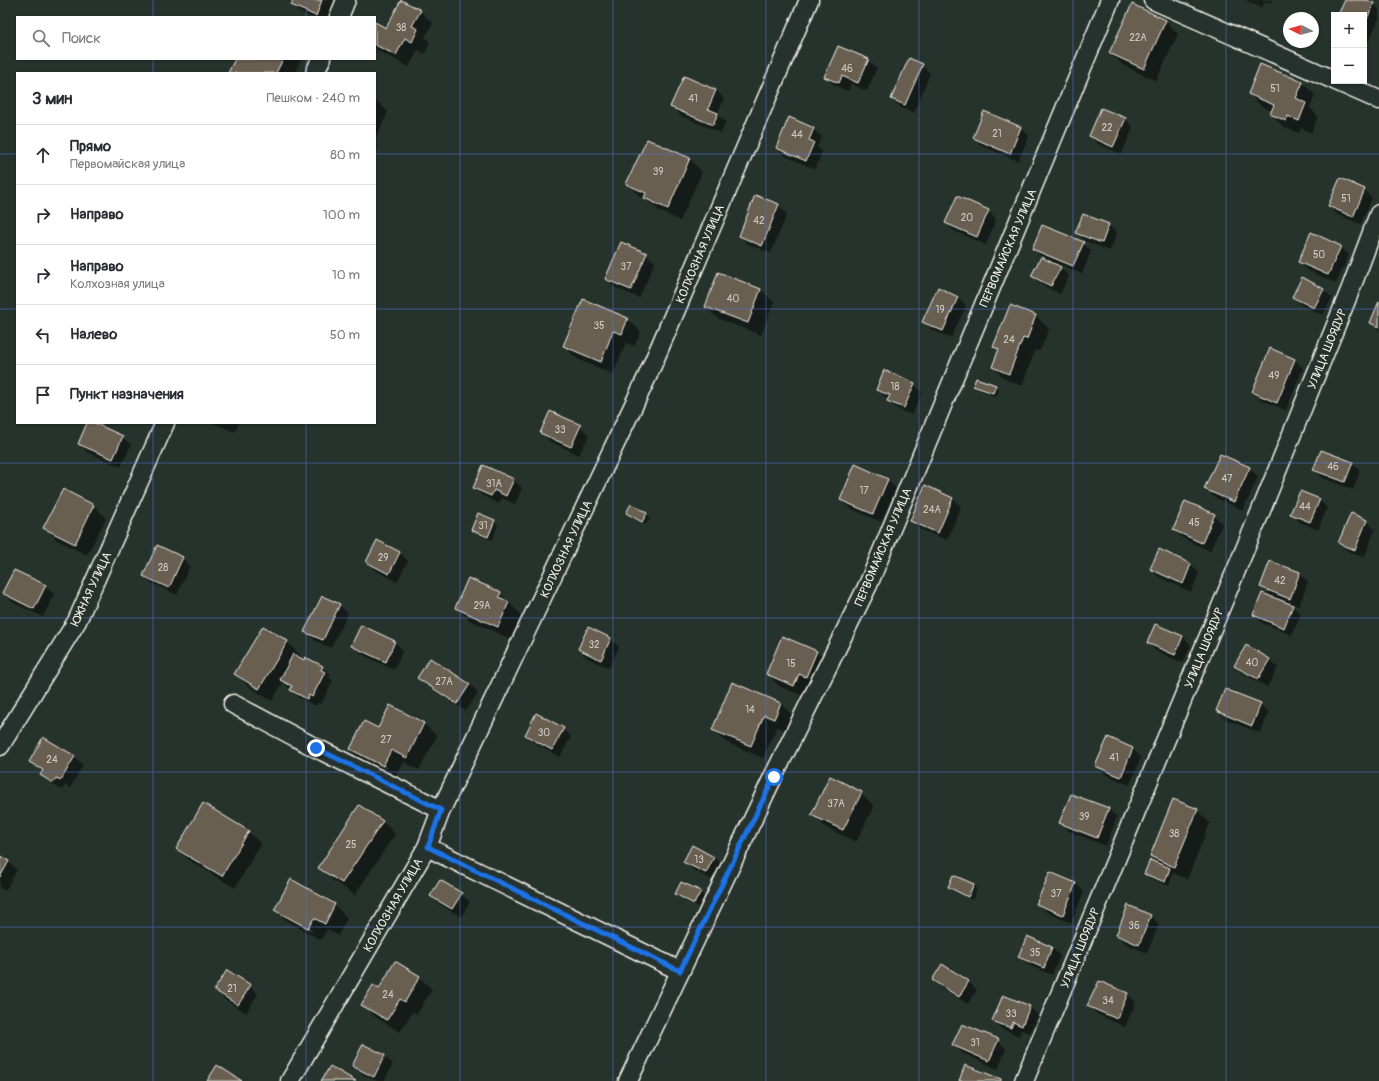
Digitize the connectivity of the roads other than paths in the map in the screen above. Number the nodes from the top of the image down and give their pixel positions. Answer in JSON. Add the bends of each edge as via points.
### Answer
{"nodes":[{"id":1,"x":346,"y":0,"type":"edge"},
{"id":2,"x":809,"y":0,"type":"edge"},
{"id":3,"x":1110,"y":0,"type":"edge"},
{"id":4,"x":1153,"y":0,"type":"edge"},
{"id":5,"x":339,"y":16,"type":"edge"},
{"id":6,"x":321,"y":60,"type":"edge"},
{"id":7,"x":315,"y":72,"type":"edge"},
{"id":8,"x":1331,"y":79,"type":"edge"},
{"id":9,"x":1342,"y":84,"type":"edge"},
{"id":10,"x":1379,"y":100,"type":"edge"},
{"id":11,"x":1379,"y":214,"type":"edge"},
{"id":12,"x":165,"y":424,"type":"edge"},
{"id":13,"x":233,"y":704,"type":"dead end"},
{"id":14,"x":0,"y":746,"type":"edge"},
{"id":15,"x":441,"y":810,"type":"junction"},
{"id":16,"x":428,"y":847,"type":"junction"},
{"id":17,"x":680,"y":971,"type":"junction"},
{"id":18,"x":290,"y":1081,"type":"edge"},
{"id":19,"x":628,"y":1081,"type":"edge"},
{"id":20,"x":1024,"y":1081,"type":"edge"}],
"edges":[{"from":1,"to":5,"type":"street"},
{"from":2,"to":15,"type":"street","name":"КОЛХОЗНАЯ УЛИЦА","via":[[647,377]]},
{"from":3,"to":17,"type":"street","name":"ПЕРВОМАЙСКАЯ УЛИЦА","via":[[868,585]]},
{"from":4,"to":8,"type":"street"},
{"from":6,"to":7,"type":"street"},
{"from":9,"to":10,"type":"street"},
{"from":11,"to":20,"type":"street","name":"УЛИЦА ШОЯДУР","via":[[1268,493]]},
{"from":12,"to":14,"type":"street","name":"ЮЖНАЯ УЛИЦА","via":[[77,621]]},
{"from":13,"to":15,"type":"street"},
{"from":15,"to":16,"type":"street","name":"КОЛХОЗНАЯ УЛИЦА"},
{"from":16,"to":17,"type":"street"},
{"from":16,"to":18,"type":"street","name":"КОЛХОЗНАЯ УЛИЦА"},
{"from":17,"to":19,"type":"street","name":"ПЕРВОМАЙСКАЯ УЛИЦА"}]}
